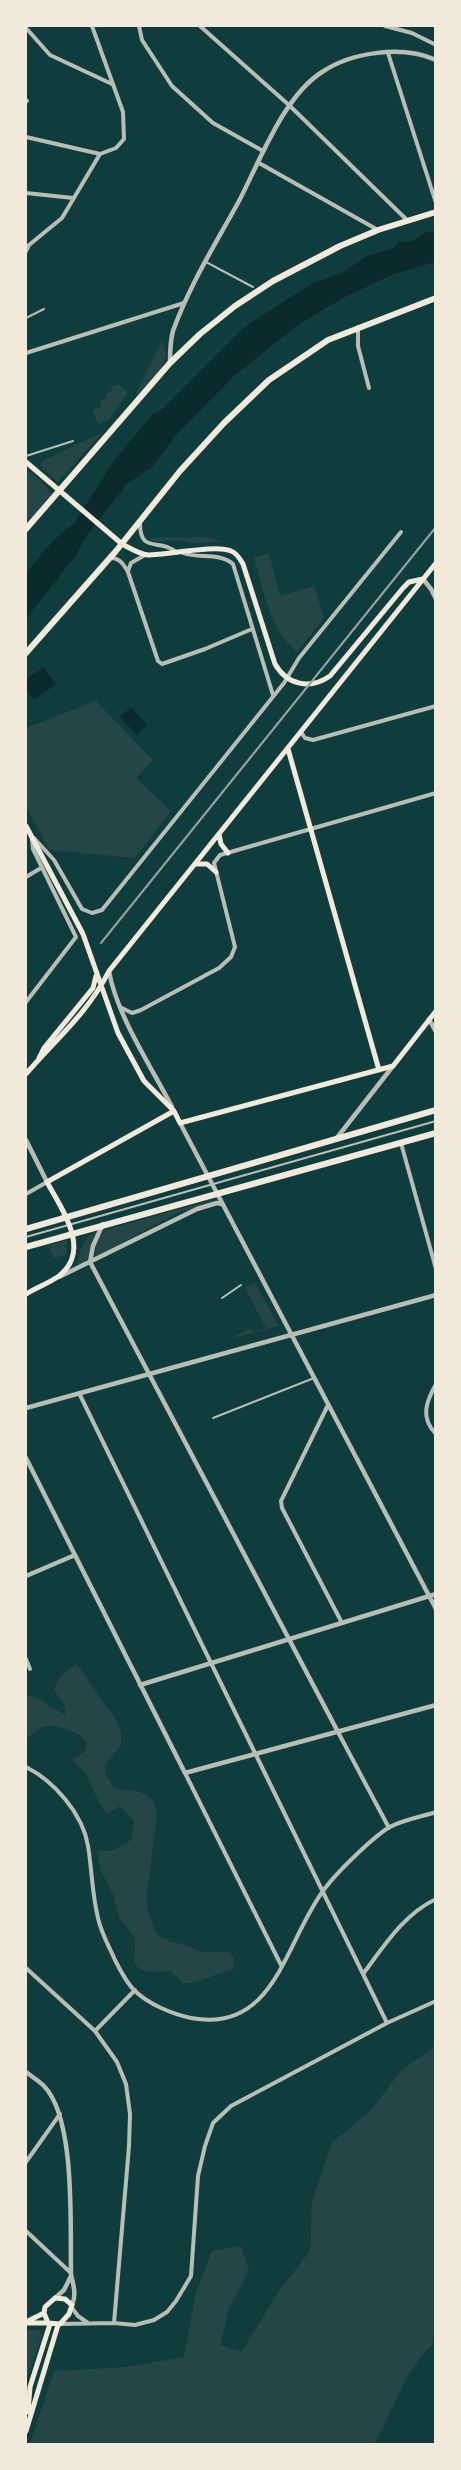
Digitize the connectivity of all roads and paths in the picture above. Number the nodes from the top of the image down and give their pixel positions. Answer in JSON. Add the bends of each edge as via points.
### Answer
{"nodes":[{"id":1,"x":92,"y":26,"type":"edge"},
{"id":2,"x":139,"y":26,"type":"edge"},
{"id":3,"x":200,"y":26,"type":"edge"},
{"id":4,"x":385,"y":26,"type":"edge"},
{"id":5,"x":26,"y":28,"type":"edge"},
{"id":6,"x":435,"y":45,"type":"edge"},
{"id":7,"x":388,"y":53,"type":"junction"},
{"id":8,"x":435,"y":60,"type":"edge"},
{"id":9,"x":113,"y":84,"type":"junction"},
{"id":10,"x":290,"y":106,"type":"junction"},
{"id":11,"x":26,"y":137,"type":"edge"},
{"id":12,"x":264,"y":152,"type":"junction"},
{"id":13,"x":100,"y":154,"type":"junction"},
{"id":14,"x":259,"y":163,"type":"junction"},
{"id":15,"x":26,"y":193,"type":"edge"},
{"id":16,"x":74,"y":198,"type":"junction"},
{"id":17,"x":435,"y":203,"type":"edge"},
{"id":18,"x":435,"y":212,"type":"edge"},
{"id":19,"x":408,"y":220,"type":"junction"},
{"id":20,"x":378,"y":230,"type":"junction"},
{"id":21,"x":27,"y":245,"type":"edge"},
{"id":22,"x":26,"y":251,"type":"edge"},
{"id":23,"x":206,"y":262,"type":"junction"},
{"id":24,"x":253,"y":287,"type":"dead end"},
{"id":25,"x":435,"y":298,"type":"edge"},
{"id":26,"x":185,"y":303,"type":"junction"},
{"id":27,"x":44,"y":309,"type":"dead end"},
{"id":28,"x":26,"y":318,"type":"edge"},
{"id":29,"x":358,"y":327,"type":"junction"},
{"id":30,"x":26,"y":353,"type":"edge"},
{"id":31,"x":170,"y":363,"type":"junction"},
{"id":32,"x":369,"y":388,"type":"dead end"},
{"id":33,"x":73,"y":441,"type":"dead end"},
{"id":34,"x":26,"y":456,"type":"edge"},
{"id":35,"x":26,"y":462,"type":"edge"},
{"id":36,"x":62,"y":492,"type":"junction"},
{"id":37,"x":140,"y":522,"type":"junction"},
{"id":38,"x":26,"y":529,"type":"edge"},
{"id":39,"x":401,"y":532,"type":"dead end"},
{"id":40,"x":122,"y":544,"type":"junction"},
{"id":41,"x":180,"y":553,"type":"junction"},
{"id":42,"x":145,"y":555,"type":"junction"},
{"id":43,"x":111,"y":558,"type":"junction"},
{"id":44,"x":435,"y":563,"type":"edge"},
{"id":45,"x":128,"y":572,"type":"junction"},
{"id":46,"x":423,"y":579,"type":"junction"},
{"id":47,"x":435,"y":599,"type":"edge"},
{"id":48,"x":252,"y":628,"type":"junction"},
{"id":49,"x":26,"y":653,"type":"edge"},
{"id":50,"x":274,"y":696,"type":"junction"},
{"id":51,"x":435,"y":706,"type":"edge"},
{"id":52,"x":301,"y":732,"type":"junction"},
{"id":53,"x":288,"y":749,"type":"junction"},
{"id":54,"x":435,"y":793,"type":"edge"},
{"id":55,"x":26,"y":826,"type":"edge"},
{"id":56,"x":312,"y":829,"type":"junction"},
{"id":57,"x":219,"y":832,"type":"junction"},
{"id":58,"x":31,"y":836,"type":"junction"},
{"id":59,"x":228,"y":853,"type":"junction"},
{"id":60,"x":195,"y":864,"type":"junction"},
{"id":61,"x":42,"y":868,"type":"junction"},
{"id":62,"x":216,"y":872,"type":"junction"},
{"id":63,"x":26,"y":877,"type":"edge"},
{"id":64,"x":109,"y":971,"type":"junction"},
{"id":65,"x":96,"y":972,"type":"junction"},
{"id":66,"x":26,"y":1002,"type":"edge"},
{"id":67,"x":120,"y":1006,"type":"junction"},
{"id":68,"x":435,"y":1011,"type":"edge"},
{"id":69,"x":429,"y":1019,"type":"junction"},
{"id":70,"x":435,"y":1032,"type":"edge"},
{"id":71,"x":38,"y":1060,"type":"junction"},
{"id":72,"x":393,"y":1066,"type":"junction"},
{"id":73,"x":379,"y":1070,"type":"junction"},
{"id":74,"x":26,"y":1074,"type":"edge"},
{"id":75,"x":382,"y":1080,"type":"junction"},
{"id":76,"x":174,"y":1110,"type":"junction"},
{"id":77,"x":435,"y":1110,"type":"edge"},
{"id":78,"x":435,"y":1121,"type":"edge"},
{"id":79,"x":180,"y":1123,"type":"junction"},
{"id":80,"x":435,"y":1133,"type":"edge"},
{"id":81,"x":336,"y":1139,"type":"junction"},
{"id":82,"x":26,"y":1140,"type":"edge"},
{"id":83,"x":400,"y":1143,"type":"junction"},
{"id":84,"x":208,"y":1175,"type":"junction"},
{"id":85,"x":47,"y":1182,"type":"junction"},
{"id":86,"x":212,"y":1185,"type":"junction"},
{"id":87,"x":26,"y":1194,"type":"edge"},
{"id":88,"x":217,"y":1194,"type":"junction"},
{"id":89,"x":222,"y":1204,"type":"junction"},
{"id":90,"x":66,"y":1217,"type":"junction"},
{"id":91,"x":103,"y":1224,"type":"junction"},
{"id":92,"x":69,"y":1226,"type":"junction"},
{"id":93,"x":26,"y":1228,"type":"edge"},
{"id":94,"x":72,"y":1234,"type":"junction"},
{"id":95,"x":26,"y":1238,"type":"edge"},
{"id":96,"x":26,"y":1247,"type":"edge"},
{"id":97,"x":90,"y":1262,"type":"junction"},
{"id":98,"x":435,"y":1269,"type":"edge"},
{"id":99,"x":58,"y":1277,"type":"junction"},
{"id":100,"x":241,"y":1285,"type":"dead end"},
{"id":101,"x":26,"y":1294,"type":"edge"},
{"id":102,"x":435,"y":1295,"type":"edge"},
{"id":103,"x":222,"y":1298,"type":"dead end"},
{"id":104,"x":291,"y":1335,"type":"junction"},
{"id":105,"x":149,"y":1374,"type":"junction"},
{"id":106,"x":314,"y":1378,"type":"junction"},
{"id":107,"x":435,"y":1384,"type":"edge"},
{"id":108,"x":79,"y":1394,"type":"junction"},
{"id":109,"x":328,"y":1406,"type":"junction"},
{"id":110,"x":26,"y":1408,"type":"edge"},
{"id":111,"x":213,"y":1418,"type":"dead end"},
{"id":112,"x":435,"y":1434,"type":"edge"},
{"id":113,"x":26,"y":1458,"type":"edge"},
{"id":114,"x":75,"y":1555,"type":"junction"},
{"id":115,"x":26,"y":1576,"type":"edge"},
{"id":116,"x":435,"y":1594,"type":"edge"},
{"id":117,"x":429,"y":1597,"type":"junction"},
{"id":118,"x":435,"y":1610,"type":"edge"},
{"id":119,"x":342,"y":1623,"type":"junction"},
{"id":120,"x":289,"y":1639,"type":"junction"},
{"id":121,"x":26,"y":1659,"type":"edge"},
{"id":122,"x":211,"y":1663,"type":"junction"},
{"id":123,"x":30,"y":1669,"type":"dead end"},
{"id":124,"x":140,"y":1685,"type":"junction"},
{"id":125,"x":435,"y":1705,"type":"edge"},
{"id":126,"x":338,"y":1731,"type":"junction"},
{"id":127,"x":256,"y":1754,"type":"junction"},
{"id":128,"x":26,"y":1767,"type":"edge"},
{"id":129,"x":185,"y":1773,"type":"junction"},
{"id":130,"x":435,"y":1812,"type":"edge"},
{"id":131,"x":389,"y":1828,"type":"junction"},
{"id":132,"x":323,"y":1891,"type":"junction"},
{"id":133,"x":435,"y":1899,"type":"edge"},
{"id":134,"x":282,"y":1965,"type":"junction"},
{"id":135,"x":26,"y":1968,"type":"edge"},
{"id":136,"x":363,"y":1974,"type":"junction"},
{"id":137,"x":135,"y":1990,"type":"junction"},
{"id":138,"x":435,"y":2001,"type":"edge"},
{"id":139,"x":387,"y":2023,"type":"junction"},
{"id":140,"x":95,"y":2031,"type":"junction"},
{"id":141,"x":26,"y":2072,"type":"edge"},
{"id":142,"x":60,"y":2114,"type":"junction"},
{"id":143,"x":26,"y":2159,"type":"edge"},
{"id":144,"x":26,"y":2231,"type":"edge"},
{"id":145,"x":71,"y":2275,"type":"junction"},
{"id":146,"x":55,"y":2298,"type":"junction"},
{"id":147,"x":72,"y":2306,"type":"junction"},
{"id":148,"x":44,"y":2313,"type":"junction"},
{"id":149,"x":26,"y":2322,"type":"edge"},
{"id":150,"x":49,"y":2323,"type":"junction"},
{"id":151,"x":88,"y":2323,"type":"junction"},
{"id":152,"x":114,"y":2323,"type":"junction"},
{"id":153,"x":59,"y":2324,"type":"junction"},
{"id":154,"x":26,"y":2391,"type":"edge"},
{"id":155,"x":29,"y":2401,"type":"junction"},
{"id":156,"x":27,"y":2423,"type":"junction"},
{"id":157,"x":26,"y":2431,"type":"edge"}],
"edges":[{"from":1,"to":9,"type":"street"},
{"from":2,"to":12,"type":"street","via":[[142,40],[172,86],[213,123]]},
{"from":3,"to":10,"type":"street"},
{"from":4,"to":6,"type":"street","via":[[412,33]]},
{"from":5,"to":9,"type":"street","via":[[50,55]]},
{"from":7,"to":8,"type":"street","via":[[413,53]]},
{"from":7,"to":10,"type":"street","via":[[357,57],[321,72]]},
{"from":7,"to":17,"type":"street"},
{"from":9,"to":13,"type":"street","via":[[123,112],[124,139],[116,148]]},
{"from":10,"to":12,"type":"street"},
{"from":10,"to":19,"type":"street"},
{"from":11,"to":13,"type":"street"},
{"from":12,"to":14,"type":"street"},
{"from":13,"to":16,"type":"street"},
{"from":14,"to":20,"type":"street"},
{"from":14,"to":23,"type":"street"},
{"from":15,"to":16,"type":"street"},
{"from":16,"to":21,"type":"street","via":[[62,218]]},
{"from":18,"to":19,"type":"main road"},
{"from":19,"to":20,"type":"main road"},
{"from":20,"to":31,"type":"main road","via":[[307,262],[258,290],[200,334]]},
{"from":21,"to":22,"type":"street"},
{"from":23,"to":24,"type":"lane"},
{"from":23,"to":26,"type":"street"},
{"from":25,"to":29,"type":"main road"},
{"from":26,"to":30,"type":"street"},
{"from":26,"to":31,"type":"street","via":[[173,333]]},
{"from":27,"to":28,"type":"lane"},
{"from":29,"to":32,"type":"street","via":[[358,346]]},
{"from":29,"to":37,"type":"main road","via":[[328,340],[269,380],[180,471]]},
{"from":31,"to":36,"type":"main road"},
{"from":33,"to":34,"type":"lane"},
{"from":35,"to":36,"type":"main road"},
{"from":36,"to":38,"type":"main road"},
{"from":36,"to":40,"type":"main road"},
{"from":37,"to":40,"type":"main road"},
{"from":37,"to":41,"type":"street","via":[[146,543],[165,545]]},
{"from":39,"to":50,"type":"street","via":[[299,658]]},
{"from":40,"to":42,"type":"main road"},
{"from":40,"to":43,"type":"main road"},
{"from":41,"to":42,"type":"main road"},
{"from":41,"to":46,"type":"main road","via":[[230,550],[243,564],[275,664],[285,677],[301,684],[318,683],[330,676],[403,588],[409,582]]},
{"from":41,"to":48,"type":"street","via":[[228,560],[235,569]]},
{"from":42,"to":45,"type":"street","via":[[131,563]]},
{"from":43,"to":45,"type":"street","via":[[123,563]]},
{"from":43,"to":49,"type":"main road"},
{"from":44,"to":46,"type":"main road"},
{"from":45,"to":48,"type":"street","via":[[162,664]]},
{"from":46,"to":47,"type":"street"},
{"from":46,"to":52,"type":"main road"},
{"from":48,"to":50,"type":"street"},
{"from":50,"to":58,"type":"street","via":[[102,910],[92,913],[82,909],[54,860]]},
{"from":51,"to":52,"type":"street","via":[[313,741]]},
{"from":52,"to":53,"type":"main road"},
{"from":53,"to":56,"type":"main road"},
{"from":53,"to":57,"type":"main road"},
{"from":54,"to":56,"type":"street"},
{"from":55,"to":58,"type":"main road"},
{"from":56,"to":59,"type":"street"},
{"from":56,"to":73,"type":"main road"},
{"from":57,"to":59,"type":"main road"},
{"from":57,"to":60,"type":"main road"},
{"from":58,"to":61,"type":"street"},
{"from":58,"to":65,"type":"main road","via":[[83,934]]},
{"from":59,"to":62,"type":"street","via":[[220,855],[214,863]]},
{"from":60,"to":62,"type":"main road","via":[[207,864]]},
{"from":60,"to":64,"type":"main road"},
{"from":61,"to":63,"type":"street"},
{"from":61,"to":66,"type":"street","via":[[76,937]]},
{"from":62,"to":67,"type":"street","via":[[235,946],[231,957],[219,968],[141,1011],[132,1013]]},
{"from":64,"to":67,"type":"street"},
{"from":64,"to":71,"type":"main road","via":[[98,993]]},
{"from":65,"to":71,"type":"main road","via":[[93,988]]},
{"from":65,"to":76,"type":"main road","via":[[118,1033],[144,1081]]},
{"from":67,"to":76,"type":"street"},
{"from":68,"to":69,"type":"main road"},
{"from":69,"to":70,"type":"street"},
{"from":69,"to":72,"type":"main road"},
{"from":71,"to":74,"type":"main road"},
{"from":72,"to":73,"type":"main road"},
{"from":72,"to":75,"type":"street"},
{"from":73,"to":75,"type":"street"},
{"from":73,"to":79,"type":"main road"},
{"from":75,"to":81,"type":"street"},
{"from":76,"to":79,"type":"main road"},
{"from":76,"to":85,"type":"main road"},
{"from":77,"to":81,"type":"main road"},
{"from":78,"to":86,"type":"lane"},
{"from":79,"to":84,"type":"street"},
{"from":80,"to":83,"type":"main road"},
{"from":81,"to":84,"type":"main road"},
{"from":82,"to":85,"type":"street"},
{"from":83,"to":88,"type":"main road"},
{"from":83,"to":98,"type":"street"},
{"from":84,"to":86,"type":"street"},
{"from":84,"to":90,"type":"main road"},
{"from":85,"to":87,"type":"street"},
{"from":85,"to":90,"type":"main road"},
{"from":86,"to":88,"type":"street"},
{"from":86,"to":92,"type":"lane"},
{"from":88,"to":89,"type":"street"},
{"from":88,"to":91,"type":"main road"},
{"from":89,"to":97,"type":"street","via":[[197,1209]]},
{"from":89,"to":104,"type":"street"},
{"from":90,"to":92,"type":"main road"},
{"from":90,"to":93,"type":"main road"},
{"from":91,"to":94,"type":"main road"},
{"from":91,"to":97,"type":"street"},
{"from":92,"to":94,"type":"main road"},
{"from":92,"to":95,"type":"lane"},
{"from":94,"to":96,"type":"main road"},
{"from":94,"to":99,"type":"main road","via":[[74,1256]]},
{"from":97,"to":99,"type":"street"},
{"from":97,"to":105,"type":"street"},
{"from":99,"to":101,"type":"main road"},
{"from":100,"to":103,"type":"lane"},
{"from":102,"to":104,"type":"street"},
{"from":104,"to":105,"type":"street"},
{"from":104,"to":106,"type":"street"},
{"from":105,"to":108,"type":"street"},
{"from":105,"to":120,"type":"street"},
{"from":106,"to":109,"type":"street"},
{"from":106,"to":111,"type":"lane"},
{"from":107,"to":112,"type":"street","via":[[425,1411]]},
{"from":108,"to":110,"type":"street"},
{"from":108,"to":122,"type":"street"},
{"from":109,"to":117,"type":"street"},
{"from":109,"to":119,"type":"street","via":[[281,1501]]},
{"from":113,"to":114,"type":"street"},
{"from":114,"to":115,"type":"street"},
{"from":114,"to":124,"type":"street"},
{"from":116,"to":117,"type":"street"},
{"from":117,"to":118,"type":"street"},
{"from":117,"to":119,"type":"street"},
{"from":119,"to":120,"type":"street"},
{"from":120,"to":122,"type":"street"},
{"from":120,"to":126,"type":"street"},
{"from":121,"to":123,"type":"street"},
{"from":122,"to":124,"type":"street"},
{"from":122,"to":127,"type":"street"},
{"from":124,"to":129,"type":"street"},
{"from":125,"to":126,"type":"street"},
{"from":126,"to":127,"type":"street"},
{"from":126,"to":131,"type":"street"},
{"from":127,"to":129,"type":"street"},
{"from":127,"to":132,"type":"street"},
{"from":128,"to":137,"type":"street","via":[[44,1776],[73,1809],[88,1843],[102,1932],[121,1972]]},
{"from":129,"to":134,"type":"street"},
{"from":130,"to":131,"type":"street"},
{"from":131,"to":132,"type":"street"},
{"from":132,"to":134,"type":"street"},
{"from":132,"to":136,"type":"street"},
{"from":133,"to":136,"type":"street","via":[[399,1927]]},
{"from":134,"to":137,"type":"street","via":[[264,1995],[226,2018],[183,2016]]},
{"from":135,"to":140,"type":"street"},
{"from":136,"to":139,"type":"street"},
{"from":137,"to":140,"type":"street"},
{"from":138,"to":139,"type":"street"},
{"from":139,"to":152,"type":"street","via":[[231,2106],[213,2123],[198,2176],[190,2276],[172,2307],[154,2320],[135,2325]]},
{"from":140,"to":152,"type":"street","via":[[117,2062],[129,2103],[127,2182]]},
{"from":141,"to":142,"type":"street","via":[[44,2086]]},
{"from":142,"to":143,"type":"street"},
{"from":142,"to":145,"type":"street","via":[[67,2155]]},
{"from":144,"to":145,"type":"street"},
{"from":145,"to":146,"type":"street"},
{"from":145,"to":147,"type":"street"},
{"from":146,"to":147,"type":"main road","via":[[65,2299]]},
{"from":146,"to":148,"type":"main road"},
{"from":147,"to":151,"type":"street"},
{"from":147,"to":153,"type":"main road"},
{"from":148,"to":149,"type":"main road"},
{"from":148,"to":150,"type":"main road"},
{"from":149,"to":150,"type":"main road"},
{"from":150,"to":153,"type":"main road"},
{"from":150,"to":155,"type":"main road"},
{"from":151,"to":152,"type":"street"},
{"from":151,"to":153,"type":"street"},
{"from":153,"to":156,"type":"main road"},
{"from":154,"to":155,"type":"main road"},
{"from":155,"to":156,"type":"main road"},
{"from":156,"to":157,"type":"main road"}]}
